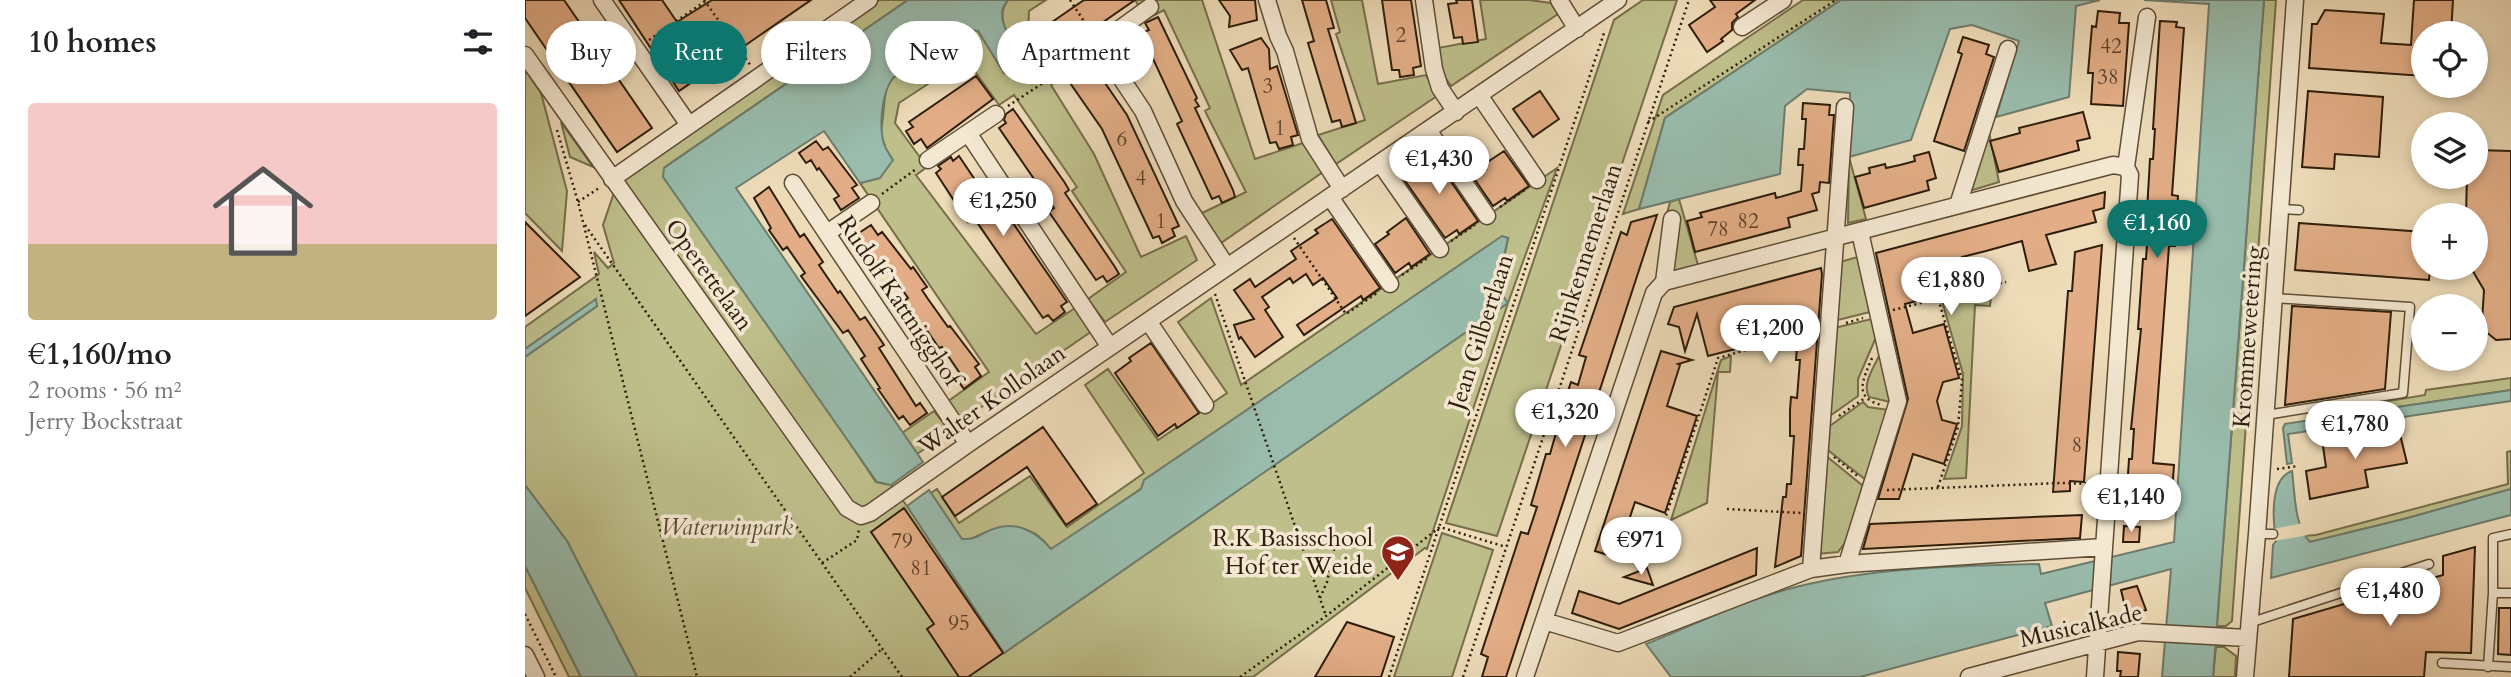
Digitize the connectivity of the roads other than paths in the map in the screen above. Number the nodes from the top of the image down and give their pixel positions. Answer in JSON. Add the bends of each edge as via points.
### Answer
{"nodes":[{"id":1,"x":602,"y":0,"type":"edge"},
{"id":2,"x":869,"y":0,"type":"edge"},
{"id":3,"x":1267,"y":0,"type":"edge"},
{"id":4,"x":1424,"y":0,"type":"edge"},
{"id":5,"x":1559,"y":0,"type":"edge"},
{"id":6,"x":1783,"y":0,"type":"edge"},
{"id":7,"x":2295,"y":0,"type":"edge"},
{"id":8,"x":1616,"y":1,"type":"edge"},
{"id":9,"x":1150,"y":7,"type":"dead end"},
{"id":10,"x":2147,"y":17,"type":"dead end"},
{"id":11,"x":1131,"y":21,"type":"edge"},
{"id":12,"x":1742,"y":27,"type":"dead end"},
{"id":13,"x":1577,"y":29,"type":"junction"},
{"id":14,"x":2008,"y":49,"type":"dead end"},
{"id":15,"x":525,"y":55,"type":"edge"},
{"id":16,"x":1125,"y":84,"type":"edge"},
{"id":17,"x":1479,"y":95,"type":"junction"},
{"id":18,"x":1845,"y":107,"type":"dead end"},
{"id":19,"x":1455,"y":111,"type":"junction"},
{"id":20,"x":996,"y":114,"type":"road end"},
{"id":21,"x":688,"y":125,"type":"junction"},
{"id":22,"x":1428,"y":130,"type":"junction"},
{"id":23,"x":968,"y":133,"type":"junction"},
{"id":24,"x":929,"y":160,"type":"road end"},
{"id":25,"x":1381,"y":163,"type":"junction"},
{"id":26,"x":2126,"y":167,"type":"junction"},
{"id":27,"x":612,"y":179,"type":"junction"},
{"id":28,"x":1537,"y":180,"type":"road end"},
{"id":29,"x":793,"y":183,"type":"dead end"},
{"id":30,"x":1336,"y":193,"type":"junction"},
{"id":31,"x":871,"y":203,"type":"road end"},
{"id":32,"x":1958,"y":205,"type":"junction"},
{"id":33,"x":2280,"y":209,"type":"junction"},
{"id":34,"x":2299,"y":210,"type":"dead end"},
{"id":35,"x":1487,"y":216,"type":"road end"},
{"id":36,"x":1672,"y":219,"type":"dead end"},
{"id":37,"x":1860,"y":232,"type":"junction"},
{"id":38,"x":827,"y":233,"type":"junction"},
{"id":39,"x":1836,"y":238,"type":"junction"},
{"id":40,"x":1440,"y":249,"type":"road end"},
{"id":41,"x":1227,"y":267,"type":"junction"},
{"id":42,"x":1664,"y":282,"type":"junction"},
{"id":43,"x":1389,"y":284,"type":"road end"},
{"id":44,"x":2273,"y":298,"type":"junction"},
{"id":45,"x":1148,"y":321,"type":"junction"},
{"id":46,"x":1110,"y":346,"type":"junction"},
{"id":47,"x":1205,"y":405,"type":"dead end"},
{"id":48,"x":2266,"y":415,"type":"junction"},
{"id":49,"x":968,"y":444,"type":"junction"},
{"id":50,"x":861,"y":516,"type":"joint"},
{"id":51,"x":2511,"y":534,"type":"edge"},
{"id":52,"x":2103,"y":552,"type":"junction"},
{"id":53,"x":1847,"y":564,"type":"junction"},
{"id":54,"x":2429,"y":564,"type":"dead end"},
{"id":55,"x":1811,"y":569,"type":"junction"},
{"id":56,"x":2493,"y":593,"type":"junction"},
{"id":57,"x":2511,"y":593,"type":"edge"},
{"id":58,"x":1544,"y":621,"type":"junction"},
{"id":59,"x":2248,"y":631,"type":"junction"},
{"id":60,"x":2098,"y":642,"type":"junction"},
{"id":61,"x":525,"y":655,"type":"edge"},
{"id":62,"x":2442,"y":663,"type":"dead end"},
{"id":63,"x":2488,"y":667,"type":"junction"},
{"id":64,"x":2511,"y":667,"type":"edge"},
{"id":65,"x":536,"y":677,"type":"edge"},
{"id":66,"x":1525,"y":677,"type":"edge"},
{"id":67,"x":1969,"y":677,"type":"edge"},
{"id":68,"x":2095,"y":677,"type":"edge"},
{"id":69,"x":2245,"y":677,"type":"edge"}],
"edges":[{"from":1,"to":21,"type":"street"},
{"from":2,"to":21,"type":"street"},
{"from":3,"to":30,"type":"street","via":[[1310,139]]},
{"from":4,"to":19,"type":"street","via":[[1434,69]]},
{"from":5,"to":13,"type":"street"},
{"from":6,"to":12,"type":"street"},
{"from":7,"to":33,"type":"street","name":"Krommewetering"},
{"from":8,"to":13,"type":"street","name":"Walter Kollolaan"},
{"from":9,"to":11,"type":"street"},
{"from":10,"to":26,"type":"street"},
{"from":13,"to":17,"type":"street","name":"Walter Kollolaan"},
{"from":14,"to":32,"type":"street"},
{"from":15,"to":27,"type":"street","name":"Operettelaan"},
{"from":16,"to":41,"type":"street","via":[[1143,111],[1184,201]]},
{"from":17,"to":19,"type":"street","name":"Walter Kollolaan"},
{"from":17,"to":28,"type":"street"},
{"from":18,"to":39,"type":"street"},
{"from":19,"to":22,"type":"street","name":"Walter Kollolaan"},
{"from":20,"to":23,"type":"street"},
{"from":21,"to":27,"type":"street"},
{"from":22,"to":25,"type":"street","name":"Walter Kollolaan"},
{"from":22,"to":35,"type":"street"},
{"from":23,"to":24,"type":"street"},
{"from":23,"to":46,"type":"street"},
{"from":25,"to":30,"type":"street","name":"Walter Kollolaan"},
{"from":25,"to":40,"type":"street"},
{"from":26,"to":32,"type":"street","via":[[2113,165]]},
{"from":26,"to":52,"type":"street","via":[[2130,175]]},
{"from":27,"to":50,"type":"street","name":"Operettelaan","via":[[847,508]]},
{"from":29,"to":38,"type":"street","name":"Rudolf Kattnigghof"},
{"from":30,"to":41,"type":"street","name":"Walter Kollolaan"},
{"from":30,"to":43,"type":"street"},
{"from":31,"to":38,"type":"street"},
{"from":32,"to":37,"type":"street"},
{"from":33,"to":34,"type":"lane"},
{"from":33,"to":44,"type":"street","name":"Krommewetering"},
{"from":36,"to":42,"type":"street"},
{"from":37,"to":39,"type":"street"},
{"from":37,"to":53,"type":"street","via":[[1896,390],[1896,408]]},
{"from":38,"to":49,"type":"street","name":"Rudolf Kattnigghof"},
{"from":39,"to":42,"type":"street"},
{"from":39,"to":55,"type":"street"},
{"from":41,"to":45,"type":"street","name":"Walter Kollolaan"},
{"from":42,"to":58,"type":"street","via":[[1654,293]]},
{"from":44,"to":48,"type":"street","name":"Krommewetering"},
{"from":44,"to":48,"type":"lane","via":[[2410,307],[2403,393]]},
{"from":45,"to":46,"type":"street","name":"Walter Kollolaan"},
{"from":45,"to":47,"type":"street"},
{"from":46,"to":49,"type":"street","name":"Walter Kollolaan"},
{"from":48,"to":59,"type":"street","name":"Krommewetering","via":[[2265,534]]},
{"from":49,"to":50,"type":"street","name":"Walter Kollolaan"},
{"from":51,"to":56,"type":"lane","via":[[2493,538]]},
{"from":52,"to":53,"type":"street"},
{"from":52,"to":60,"type":"street"},
{"from":53,"to":55,"type":"street"},
{"from":54,"to":59,"type":"lane"},
{"from":55,"to":58,"type":"street","via":[[1618,643]]},
{"from":56,"to":57,"type":"lane"},
{"from":56,"to":63,"type":"lane"},
{"from":58,"to":66,"type":"street"},
{"from":59,"to":60,"type":"street","name":"Musicalkade","via":[[2225,637],[2137,632]]},
{"from":59,"to":69,"type":"street","name":"Krommewetering"},
{"from":60,"to":67,"type":"street","name":"Musicalkade"},
{"from":60,"to":68,"type":"street"},
{"from":61,"to":65,"type":"street"},
{"from":62,"to":63,"type":"lane"},
{"from":63,"to":64,"type":"lane"}]}
